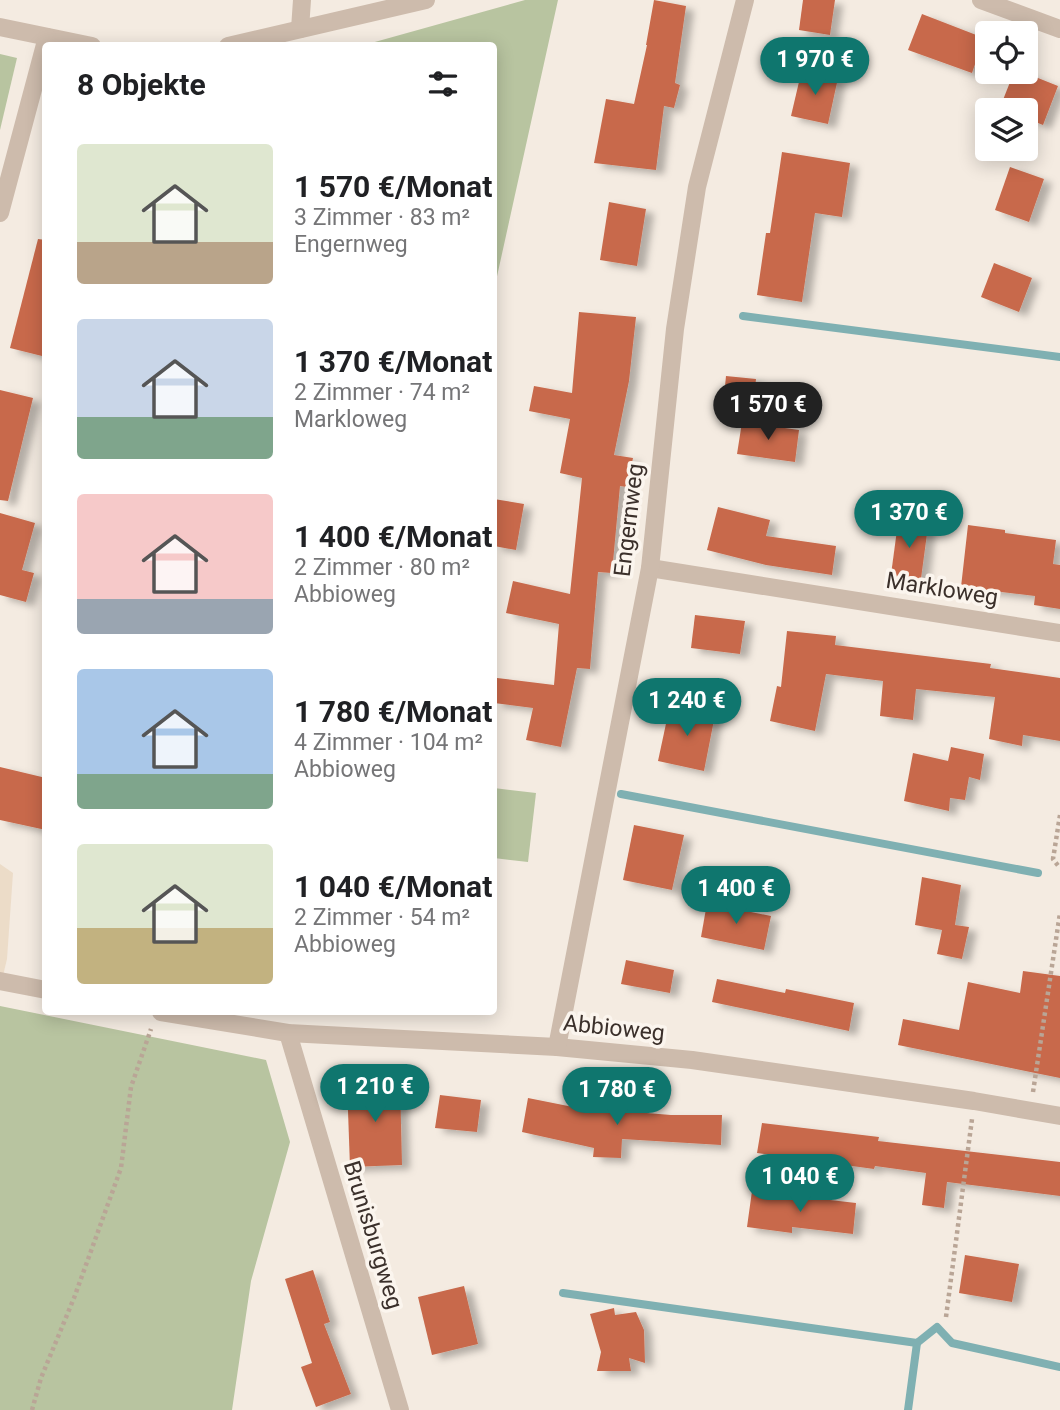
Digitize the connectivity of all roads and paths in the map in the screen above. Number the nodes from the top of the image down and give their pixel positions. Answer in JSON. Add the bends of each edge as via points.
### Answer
{"nodes":[{"id":1,"x":302,"y":0,"type":"edge"},
{"id":2,"x":426,"y":0,"type":"edge"},
{"id":3,"x":745,"y":0,"type":"edge"},
{"id":4,"x":981,"y":0,"type":"edge"},
{"id":5,"x":0,"y":27,"type":"edge"},
{"id":6,"x":300,"y":29,"type":"junction"},
{"id":7,"x":1060,"y":29,"type":"edge"},
{"id":8,"x":47,"y":37,"type":"junction"},
{"id":9,"x":46,"y":42,"type":"edge"},
{"id":10,"x":72,"y":42,"type":"edge"},
{"id":11,"x":245,"y":42,"type":"edge"},
{"id":12,"x":42,"y":56,"type":"edge"},
{"id":13,"x":1,"y":208,"type":"edge"},
{"id":14,"x":650,"y":568,"type":"junction"},
{"id":15,"x":1060,"y":633,"type":"edge"},
{"id":16,"x":1060,"y":816,"type":"edge"},
{"id":17,"x":1060,"y":868,"type":"edge"},
{"id":18,"x":1060,"y":913,"type":"edge"},
{"id":19,"x":0,"y":981,"type":"edge"},
{"id":20,"x":42,"y":989,"type":"edge"},
{"id":21,"x":157,"y":1018,"type":"edge"},
{"id":22,"x":288,"y":1033,"type":"junction"},
{"id":23,"x":557,"y":1046,"type":"junction"},
{"id":24,"x":974,"y":1101,"type":"junction"},
{"id":25,"x":1030,"y":1111,"type":"junction"},
{"id":26,"x":1060,"y":1116,"type":"edge"},
{"id":27,"x":946,"y":1317,"type":"dead end"},
{"id":28,"x":32,"y":1410,"type":"edge"},
{"id":29,"x":400,"y":1410,"type":"edge"}],
"edges":[{"from":1,"to":6,"type":"street"},
{"from":2,"to":6,"type":"street"},
{"from":3,"to":14,"type":"street","name":"Engernweg","via":[[697,187],[675,329]]},
{"from":4,"to":7,"type":"street"},
{"from":5,"to":8,"type":"street"},
{"from":6,"to":11,"type":"street"},
{"from":8,"to":9,"type":"street"},
{"from":8,"to":10,"type":"street"},
{"from":12,"to":13,"type":"street"},
{"from":14,"to":15,"type":"street","name":"Markloweg"},
{"from":14,"to":23,"type":"street","name":"Engernweg"},
{"from":16,"to":17,"type":"path","via":[[1053,859]]},
{"from":18,"to":25,"type":"path"},
{"from":19,"to":20,"type":"street"},
{"from":21,"to":22,"type":"street","name":"Abbioweg"},
{"from":21,"to":28,"type":"path","via":[[131,1087],[121,1168]]},
{"from":22,"to":23,"type":"street","name":"Abbioweg"},
{"from":22,"to":29,"type":"street","name":"Brunisburgweg"},
{"from":23,"to":24,"type":"street","name":"Abbioweg","via":[[716,1063]]},
{"from":24,"to":25,"type":"street","name":"Abbioweg"},
{"from":24,"to":27,"type":"path"},
{"from":25,"to":26,"type":"street","name":"Abbioweg"}]}
